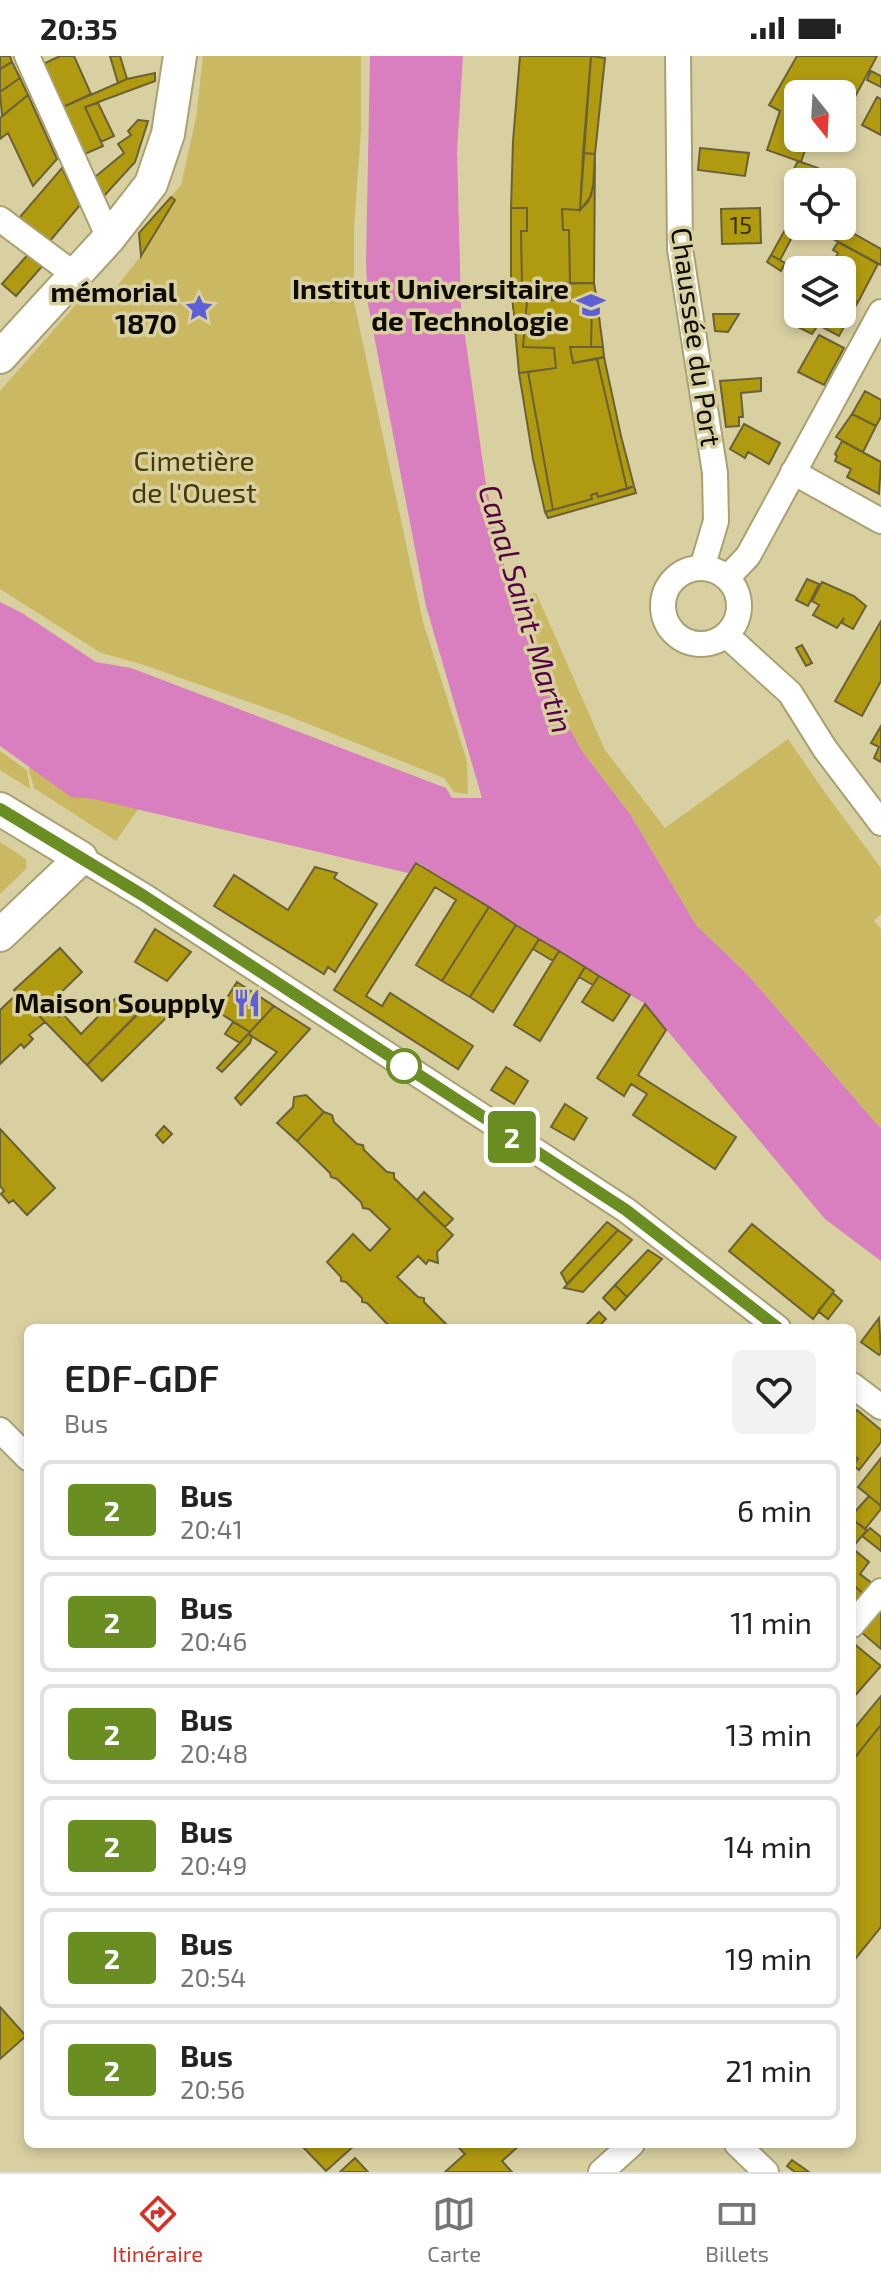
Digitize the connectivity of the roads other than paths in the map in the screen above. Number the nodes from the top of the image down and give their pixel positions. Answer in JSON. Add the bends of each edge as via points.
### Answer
{"nodes":[{"id":1,"x":27,"y":56,"type":"edge"},
{"id":2,"x":180,"y":56,"type":"edge"},
{"id":3,"x":678,"y":56,"type":"edge"},
{"id":4,"x":0,"y":219,"type":"edge"},
{"id":5,"x":109,"y":238,"type":"junction"},
{"id":6,"x":75,"y":275,"type":"junction"},
{"id":7,"x":881,"y":312,"type":"edge"},
{"id":8,"x":0,"y":357,"type":"edge"},
{"id":9,"x":793,"y":472,"type":"junction"},
{"id":10,"x":881,"y":521,"type":"edge"},
{"id":11,"x":702,"y":568,"type":"junction"},
{"id":12,"x":727,"y":578,"type":"junction"},
{"id":13,"x":726,"y":635,"type":"junction"},
{"id":14,"x":0,"y":809,"type":"edge"},
{"id":15,"x":881,"y":823,"type":"edge"},
{"id":16,"x":81,"y":858,"type":"junction"},
{"id":17,"x":0,"y":935,"type":"edge"},
{"id":18,"x":773,"y":1324,"type":"edge"},
{"id":19,"x":856,"y":1388,"type":"edge"},
{"id":20,"x":881,"y":1407,"type":"edge"},
{"id":21,"x":0,"y":1430,"type":"edge"},
{"id":22,"x":24,"y":1454,"type":"edge"},
{"id":23,"x":881,"y":1591,"type":"edge"},
{"id":24,"x":856,"y":1620,"type":"edge"},
{"id":25,"x":628,"y":2148,"type":"edge"},
{"id":26,"x":741,"y":2148,"type":"edge"},
{"id":27,"x":601,"y":2172,"type":"edge"},
{"id":28,"x":766,"y":2172,"type":"edge"}],
"edges":[{"from":1,"to":5,"type":"street"},
{"from":2,"to":5,"type":"main road","via":[[168,134],[151,184]]},
{"from":3,"to":11,"type":"street","name":"Chaussée du Port","via":[[680,249],[715,473],[716,521]]},
{"from":4,"to":6,"type":"street"},
{"from":5,"to":6,"type":"main road"},
{"from":6,"to":8,"type":"main road"},
{"from":7,"to":9,"type":"street"},
{"from":9,"to":10,"type":"street"},
{"from":9,"to":12,"type":"street","via":[[748,556]]},
{"from":11,"to":12,"type":"street"},
{"from":11,"to":13,"type":"street","via":[[689,570],[668,587],[668,625],[688,642],[715,642]]},
{"from":12,"to":13,"type":"street","via":[[740,606]]},
{"from":13,"to":15,"type":"street","via":[[790,693]]},
{"from":14,"to":16,"type":"main road"},
{"from":16,"to":17,"type":"main road"},
{"from":16,"to":18,"type":"street","via":[[626,1210]]},
{"from":19,"to":20,"type":"street"},
{"from":21,"to":22,"type":"street"},
{"from":23,"to":24,"type":"street"},
{"from":25,"to":27,"type":"street"},
{"from":26,"to":28,"type":"street"}]}
